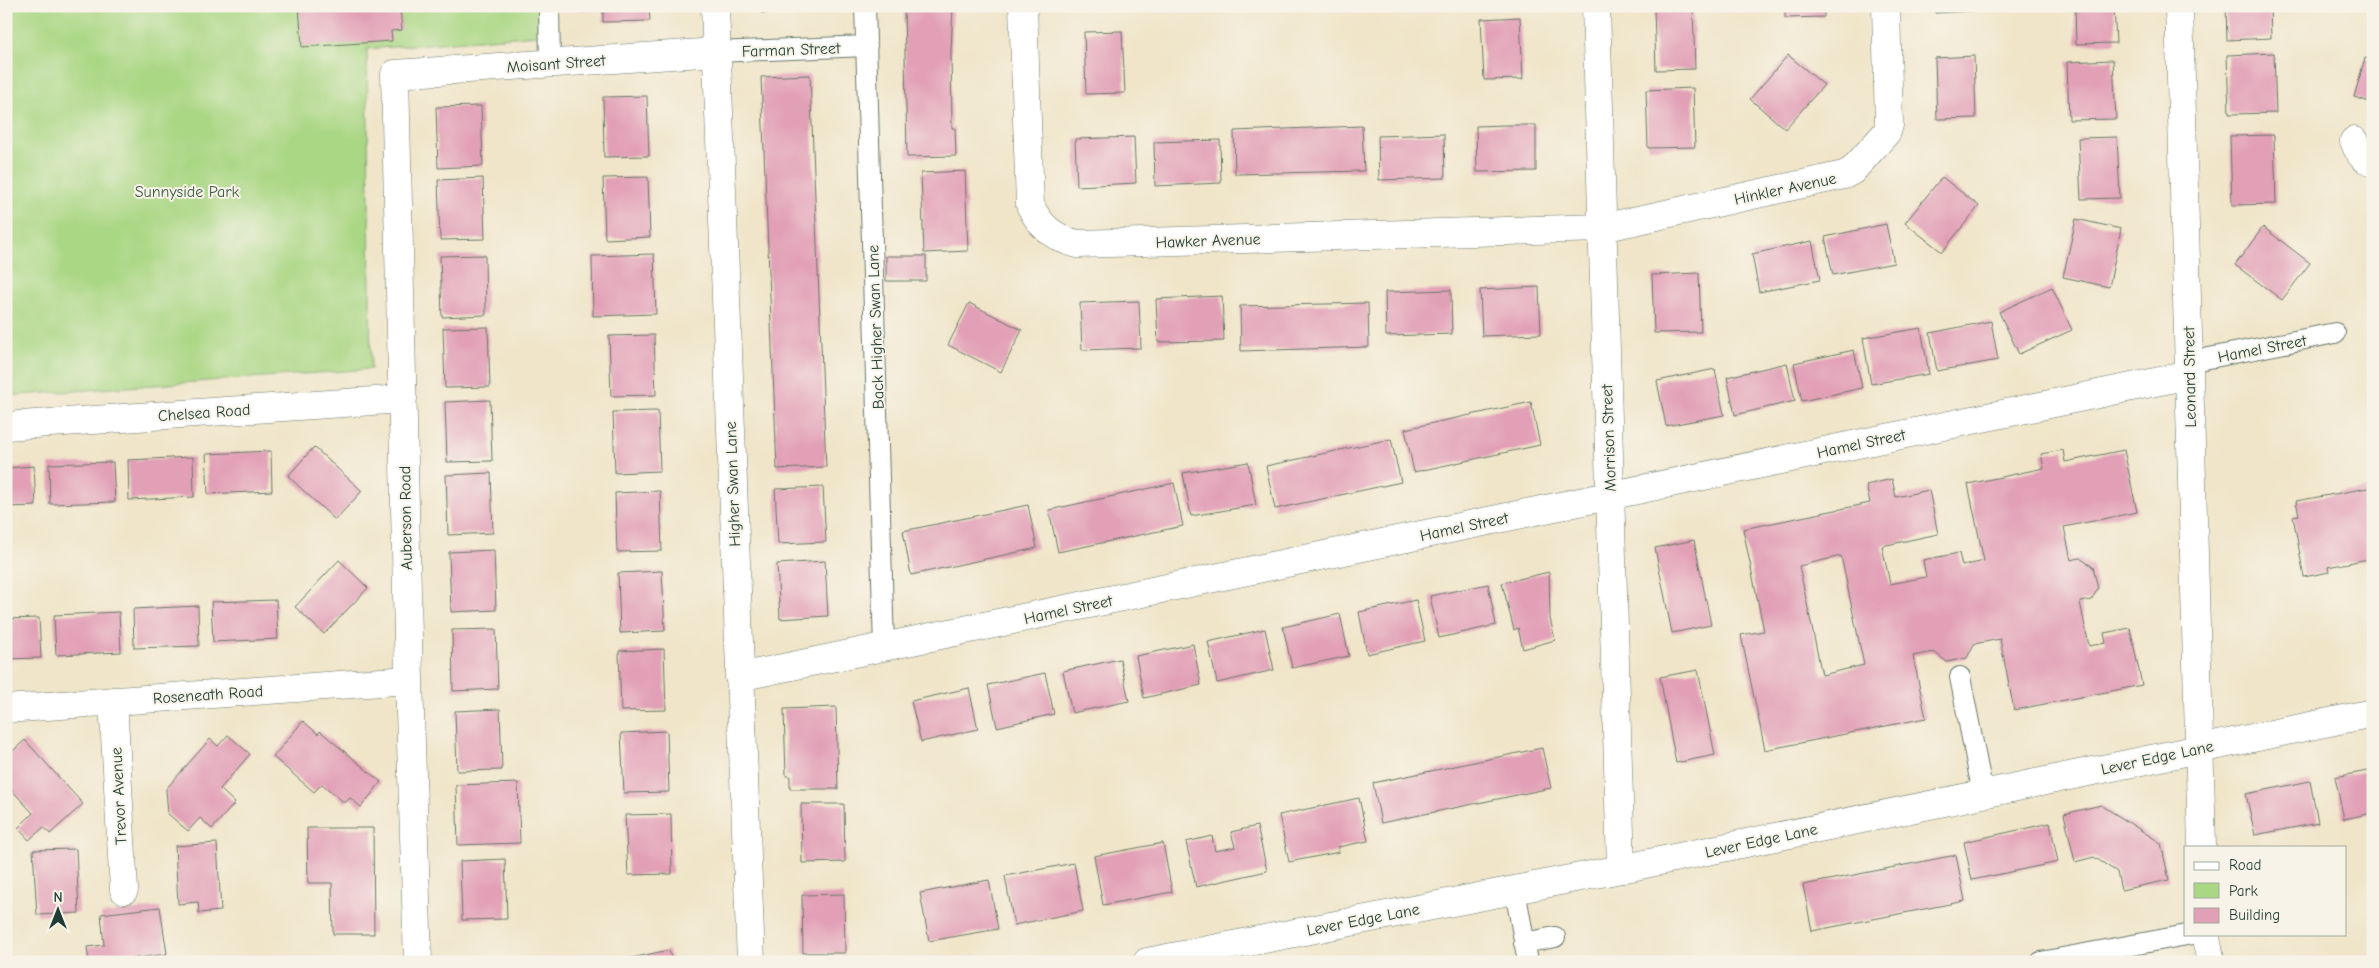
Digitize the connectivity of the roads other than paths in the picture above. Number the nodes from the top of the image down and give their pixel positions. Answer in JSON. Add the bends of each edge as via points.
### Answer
{"nodes":[{"id":1,"x":549,"y":6,"type":"edge"},
{"id":2,"x":715,"y":6,"type":"edge"},
{"id":3,"x":865,"y":6,"type":"edge"},
{"id":4,"x":1023,"y":6,"type":"edge"},
{"id":5,"x":1596,"y":6,"type":"edge"},
{"id":6,"x":1886,"y":6,"type":"edge"},
{"id":7,"x":2179,"y":6,"type":"edge"},
{"id":8,"x":867,"y":46,"type":"junction"},
{"id":9,"x":716,"y":52,"type":"junction"},
{"id":10,"x":550,"y":63,"type":"junction"},
{"id":11,"x":395,"y":74,"type":"joint"},
{"id":12,"x":2354,"y":141,"type":"dead end"},
{"id":13,"x":2373,"y":161,"type":"edge"},
{"id":14,"x":1602,"y":228,"type":"junction"},
{"id":15,"x":2335,"y":333,"type":"dead end"},
{"id":16,"x":2189,"y":368,"type":"junction"},
{"id":17,"x":403,"y":399,"type":"junction"},
{"id":18,"x":6,"y":426,"type":"edge"},
{"id":19,"x":1609,"y":496,"type":"junction"},
{"id":20,"x":884,"y":648,"type":"junction"},
{"id":21,"x":739,"y":678,"type":"junction"},
{"id":22,"x":1960,"y":678,"type":"dead end"},
{"id":23,"x":409,"y":680,"type":"junction"},
{"id":24,"x":113,"y":701,"type":"junction"},
{"id":25,"x":6,"y":709,"type":"edge"},
{"id":26,"x":2373,"y":713,"type":"edge"},
{"id":27,"x":2198,"y":749,"type":"junction"},
{"id":28,"x":1984,"y":794,"type":"junction"},
{"id":29,"x":2202,"y":846,"type":"edge"},
{"id":30,"x":1621,"y":869,"type":"junction"},
{"id":31,"x":124,"y":890,"type":"dead end"},
{"id":32,"x":1515,"y":890,"type":"junction"},
{"id":33,"x":2184,"y":935,"type":"edge"},
{"id":34,"x":2205,"y":936,"type":"edge"},
{"id":35,"x":1555,"y":937,"type":"dead end"},
{"id":36,"x":1526,"y":952,"type":"edge"},
{"id":37,"x":418,"y":962,"type":"edge"},
{"id":38,"x":751,"y":962,"type":"edge"},
{"id":39,"x":1147,"y":962,"type":"edge"},
{"id":40,"x":2041,"y":962,"type":"edge"},
{"id":41,"x":2211,"y":962,"type":"edge"}],
"edges":[{"from":1,"to":10,"type":"lane"},
{"from":2,"to":9,"type":"street","name":"Higher Swan Lane"},
{"from":3,"to":8,"type":"lane","name":"Back Higher Swan Lane"},
{"from":4,"to":14,"type":"street","name":"Hawker Avenue","via":[[1030,205],[1037,221],[1062,241],[1078,244]]},
{"from":5,"to":14,"type":"street","name":"Morrison Street"},
{"from":6,"to":14,"type":"street","name":"Hinkler Avenue","via":[[1889,125],[1887,132],[1852,171]]},
{"from":7,"to":16,"type":"street","name":"Leonard Street"},
{"from":8,"to":9,"type":"lane","name":"Farman Street"},
{"from":8,"to":20,"type":"lane","name":"Back Higher Swan Lane"},
{"from":9,"to":10,"type":"street","name":"Moisant Street"},
{"from":9,"to":21,"type":"street","name":"Higher Swan Lane"},
{"from":10,"to":11,"type":"street","name":"Moisant Street"},
{"from":11,"to":17,"type":"street","name":"Auberson Road"},
{"from":12,"to":13,"type":"street","via":[[2359,154]]},
{"from":14,"to":19,"type":"street","name":"Morrison Street"},
{"from":15,"to":16,"type":"lane","name":"Hamel Street"},
{"from":16,"to":19,"type":"street","name":"Hamel Street"},
{"from":16,"to":27,"type":"street","name":"Leonard Street"},
{"from":17,"to":18,"type":"street","name":"Chelsea Road"},
{"from":17,"to":23,"type":"street","name":"Auberson Road"},
{"from":19,"to":20,"type":"street","name":"Hamel Street"},
{"from":19,"to":30,"type":"street","name":"Morrison Street"},
{"from":20,"to":21,"type":"street","name":"Hamel Street"},
{"from":21,"to":38,"type":"street","name":"Higher Swan Lane"},
{"from":22,"to":28,"type":"lane"},
{"from":23,"to":24,"type":"street","name":"Roseneath Road"},
{"from":23,"to":37,"type":"street","name":"Auberson Road"},
{"from":24,"to":25,"type":"street","name":"Roseneath Road"},
{"from":24,"to":31,"type":"street","name":"Trevor Avenue"},
{"from":26,"to":27,"type":"street","name":"Lever Edge Lane"},
{"from":27,"to":28,"type":"street","name":"Lever Edge Lane"},
{"from":27,"to":29,"type":"street","name":"Leonard Street"},
{"from":28,"to":30,"type":"street","name":"Lever Edge Lane"},
{"from":30,"to":32,"type":"street","name":"Lever Edge Lane"},
{"from":32,"to":36,"type":"lane"},
{"from":32,"to":39,"type":"street","name":"Lever Edge Lane"},
{"from":33,"to":40,"type":"lane"},
{"from":34,"to":41,"type":"street"},
{"from":35,"to":36,"type":"lane"}]}
